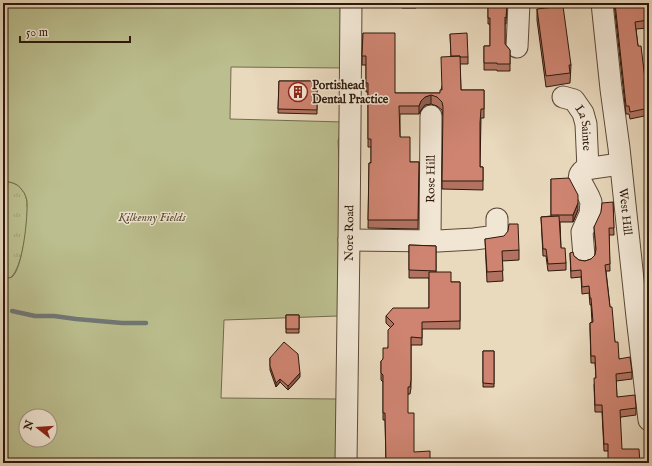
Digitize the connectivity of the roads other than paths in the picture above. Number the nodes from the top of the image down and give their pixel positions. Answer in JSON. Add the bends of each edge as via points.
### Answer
{"nodes":[{"id":1,"x":351,"y":3,"type":"edge"},
{"id":2,"x":519,"y":3,"type":"edge"},
{"id":3,"x":602,"y":3,"type":"edge"},
{"id":4,"x":515,"y":37,"type":"dead end"},
{"id":5,"x":563,"y":97,"type":"dead end"},
{"id":6,"x":431,"y":116,"type":"dead end"},
{"id":7,"x":620,"y":164,"type":"junction"},
{"id":8,"x":588,"y":169,"type":"junction"},
{"id":9,"x":497,"y":219,"type":"dead end"},
{"id":10,"x":349,"y":240,"type":"junction"},
{"id":11,"x":430,"y":241,"type":"junction"},
{"id":12,"x":584,"y":256,"type":"dead end"},
{"id":13,"x":649,"y":420,"type":"edge"},
{"id":14,"x":346,"y":463,"type":"edge"}],
"edges":[{"from":1,"to":10,"type":"street","name":"Nore Road"},
{"from":2,"to":4,"type":"street"},
{"from":3,"to":7,"type":"street","name":"West Hill"},
{"from":5,"to":8,"type":"street","name":"La Sainte","via":[[574,100],[583,113],[586,124]]},
{"from":6,"to":11,"type":"street","name":"Rose Hill"},
{"from":7,"to":8,"type":"street","name":"La Sainte"},
{"from":7,"to":13,"type":"street","name":"West Hill"},
{"from":8,"to":12,"type":"street","name":"La Sainte","via":[[579,177],[591,202],[590,214],[582,232]]},
{"from":9,"to":11,"type":"street","via":[[497,236]]},
{"from":10,"to":11,"type":"street"},
{"from":10,"to":14,"type":"street","name":"Nore Road"}]}
